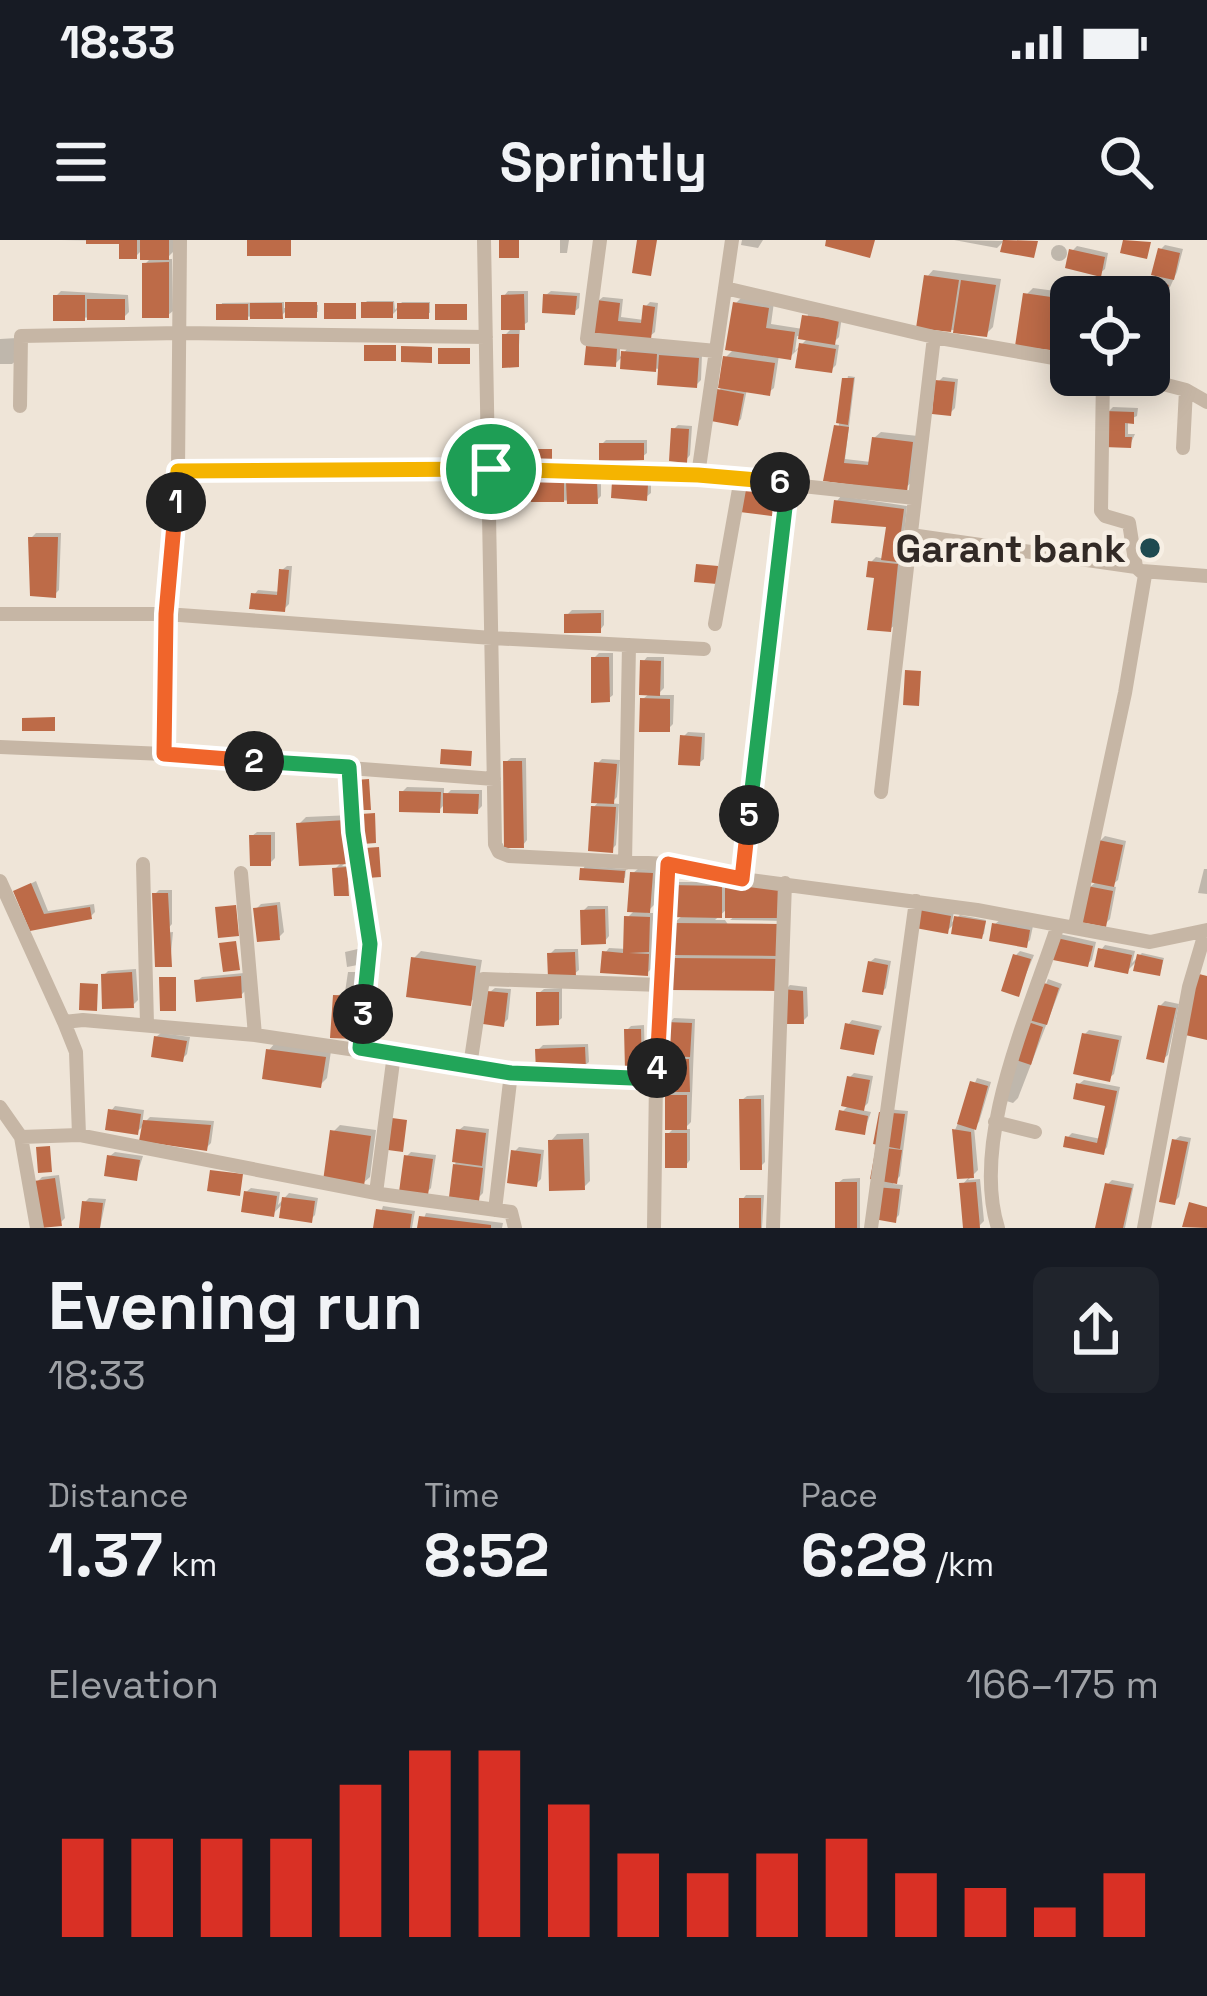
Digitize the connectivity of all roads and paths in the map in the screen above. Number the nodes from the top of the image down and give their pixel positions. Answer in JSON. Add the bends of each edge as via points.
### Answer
{"nodes":[{"id":1,"x":180,"y":240,"type":"edge"},
{"id":2,"x":484,"y":240,"type":"edge"},
{"id":3,"x":600,"y":240,"type":"edge"},
{"id":4,"x":732,"y":240,"type":"edge"},
{"id":5,"x":725,"y":288,"type":"junction"},
{"id":6,"x":180,"y":332,"type":"junction"},
{"id":7,"x":486,"y":337,"type":"junction"},
{"id":8,"x":934,"y":337,"type":"junction"},
{"id":9,"x":716,"y":351,"type":"junction"},
{"id":10,"x":1050,"y":358,"type":"edge"},
{"id":11,"x":1170,"y":386,"type":"edge"},
{"id":12,"x":1186,"y":390,"type":"junction"},
{"id":13,"x":1103,"y":396,"type":"edge"},
{"id":14,"x":1207,"y":402,"type":"edge"},
{"id":15,"x":20,"y":406,"type":"dead end"},
{"id":16,"x":1183,"y":448,"type":"dead end"},
{"id":17,"x":491,"y":469,"type":"junction"},
{"id":18,"x":178,"y":471,"type":"junction"},
{"id":19,"x":698,"y":475,"type":"junction"},
{"id":20,"x":741,"y":478,"type":"junction"},
{"id":21,"x":788,"y":482,"type":"junction"},
{"id":22,"x":915,"y":498,"type":"junction"},
{"id":23,"x":910,"y":535,"type":"junction"},
{"id":24,"x":1139,"y":569,"type":"junction"},
{"id":25,"x":1207,"y":576,"type":"edge"},
{"id":26,"x":0,"y":614,"type":"edge"},
{"id":27,"x":166,"y":614,"type":"junction"},
{"id":28,"x":715,"y":624,"type":"dead end"},
{"id":29,"x":492,"y":638,"type":"junction"},
{"id":30,"x":628,"y":645,"type":"junction"},
{"id":31,"x":704,"y":649,"type":"dead end"},
{"id":32,"x":0,"y":747,"type":"edge"},
{"id":33,"x":164,"y":754,"type":"junction"},
{"id":34,"x":349,"y":767,"type":"junction"},
{"id":35,"x":494,"y":779,"type":"junction"},
{"id":36,"x":881,"y":792,"type":"dead end"},
{"id":37,"x":625,"y":862,"type":"junction"},
{"id":38,"x":143,"y":864,"type":"dead end"},
{"id":39,"x":668,"y":864,"type":"junction"},
{"id":40,"x":241,"y":873,"type":"dead end"},
{"id":41,"x":742,"y":879,"type":"junction"},
{"id":42,"x":0,"y":881,"type":"edge"},
{"id":43,"x":785,"y":883,"type":"junction"},
{"id":44,"x":916,"y":901,"type":"junction"},
{"id":45,"x":1058,"y":925,"type":"junction"},
{"id":46,"x":1075,"y":926,"type":"junction"},
{"id":47,"x":1206,"y":932,"type":"edge"},
{"id":48,"x":1202,"y":965,"type":"edge"},
{"id":49,"x":661,"y":985,"type":"junction"},
{"id":50,"x":64,"y":1022,"type":"junction"},
{"id":51,"x":147,"y":1024,"type":"junction"},
{"id":52,"x":255,"y":1035,"type":"junction"},
{"id":53,"x":360,"y":1048,"type":"junction"},
{"id":54,"x":394,"y":1054,"type":"junction"},
{"id":55,"x":470,"y":1066,"type":"junction"},
{"id":56,"x":511,"y":1073,"type":"junction"},
{"id":57,"x":656,"y":1079,"type":"junction"},
{"id":58,"x":0,"y":1107,"type":"edge"},
{"id":59,"x":995,"y":1122,"type":"junction"},
{"id":60,"x":1035,"y":1132,"type":"dead end"},
{"id":61,"x":79,"y":1135,"type":"junction"},
{"id":62,"x":20,"y":1137,"type":"junction"},
{"id":63,"x":376,"y":1193,"type":"junction"},
{"id":64,"x":495,"y":1210,"type":"junction"},
{"id":65,"x":37,"y":1228,"type":"edge"},
{"id":66,"x":515,"y":1228,"type":"edge"},
{"id":67,"x":654,"y":1228,"type":"edge"},
{"id":68,"x":773,"y":1228,"type":"edge"},
{"id":69,"x":871,"y":1228,"type":"edge"},
{"id":70,"x":998,"y":1228,"type":"edge"},
{"id":71,"x":1144,"y":1228,"type":"edge"}],
"edges":[{"from":1,"to":6,"type":"street"},
{"from":2,"to":7,"type":"street"},
{"from":3,"to":9,"type":"street","via":[[587,339]]},
{"from":4,"to":5,"type":"street"},
{"from":5,"to":8,"type":"street"},
{"from":5,"to":9,"type":"street"},
{"from":6,"to":7,"type":"street"},
{"from":6,"to":15,"type":"street","via":[[21,336]]},
{"from":6,"to":18,"type":"street"},
{"from":7,"to":17,"type":"street"},
{"from":8,"to":10,"type":"street"},
{"from":8,"to":22,"type":"street"},
{"from":9,"to":19,"type":"street"},
{"from":11,"to":12,"type":"street"},
{"from":12,"to":14,"type":"street"},
{"from":12,"to":16,"type":"street"},
{"from":13,"to":24,"type":"street","via":[[1101,511],[1129,524]]},
{"from":17,"to":18,"type":"street"},
{"from":17,"to":19,"type":"street"},
{"from":17,"to":29,"type":"street"},
{"from":18,"to":27,"type":"street"},
{"from":19,"to":20,"type":"street"},
{"from":20,"to":21,"type":"street"},
{"from":20,"to":28,"type":"street"},
{"from":21,"to":22,"type":"street"},
{"from":21,"to":41,"type":"street"},
{"from":22,"to":23,"type":"street"},
{"from":23,"to":24,"type":"street"},
{"from":23,"to":36,"type":"street"},
{"from":24,"to":25,"type":"street"},
{"from":24,"to":46,"type":"street","via":[[1145,575],[1125,693]]},
{"from":26,"to":27,"type":"street"},
{"from":27,"to":29,"type":"street"},
{"from":27,"to":33,"type":"street"},
{"from":29,"to":30,"type":"street"},
{"from":29,"to":35,"type":"street"},
{"from":30,"to":31,"type":"street"},
{"from":30,"to":37,"type":"street"},
{"from":32,"to":33,"type":"street"},
{"from":33,"to":34,"type":"street"},
{"from":34,"to":35,"type":"street"},
{"from":34,"to":53,"type":"street","via":[[370,944]]},
{"from":35,"to":37,"type":"street","via":[[499,852]]},
{"from":37,"to":39,"type":"street"},
{"from":38,"to":51,"type":"street"},
{"from":39,"to":41,"type":"street"},
{"from":39,"to":49,"type":"street"},
{"from":40,"to":52,"type":"street"},
{"from":41,"to":43,"type":"street"},
{"from":42,"to":50,"type":"street"},
{"from":43,"to":44,"type":"street"},
{"from":43,"to":68,"type":"street"},
{"from":44,"to":45,"type":"street"},
{"from":44,"to":69,"type":"street"},
{"from":45,"to":46,"type":"street"},
{"from":45,"to":59,"type":"street"},
{"from":46,"to":47,"type":"street","via":[[1150,942]]},
{"from":47,"to":48,"type":"street"},
{"from":48,"to":71,"type":"street"},
{"from":49,"to":55,"type":"street","via":[[483,979]]},
{"from":49,"to":57,"type":"street"},
{"from":50,"to":51,"type":"street"},
{"from":50,"to":61,"type":"street","via":[[76,1052]]},
{"from":51,"to":52,"type":"street"},
{"from":52,"to":53,"type":"street"},
{"from":53,"to":54,"type":"street"},
{"from":54,"to":55,"type":"street"},
{"from":54,"to":63,"type":"street"},
{"from":55,"to":56,"type":"street"},
{"from":56,"to":57,"type":"street"},
{"from":56,"to":64,"type":"street"},
{"from":57,"to":67,"type":"street"},
{"from":58,"to":62,"type":"street"},
{"from":59,"to":60,"type":"street"},
{"from":59,"to":70,"type":"street"},
{"from":61,"to":62,"type":"street"},
{"from":61,"to":63,"type":"street"},
{"from":62,"to":65,"type":"street"},
{"from":63,"to":64,"type":"street"},
{"from":64,"to":66,"type":"street","via":[[514,1214]]}]}
